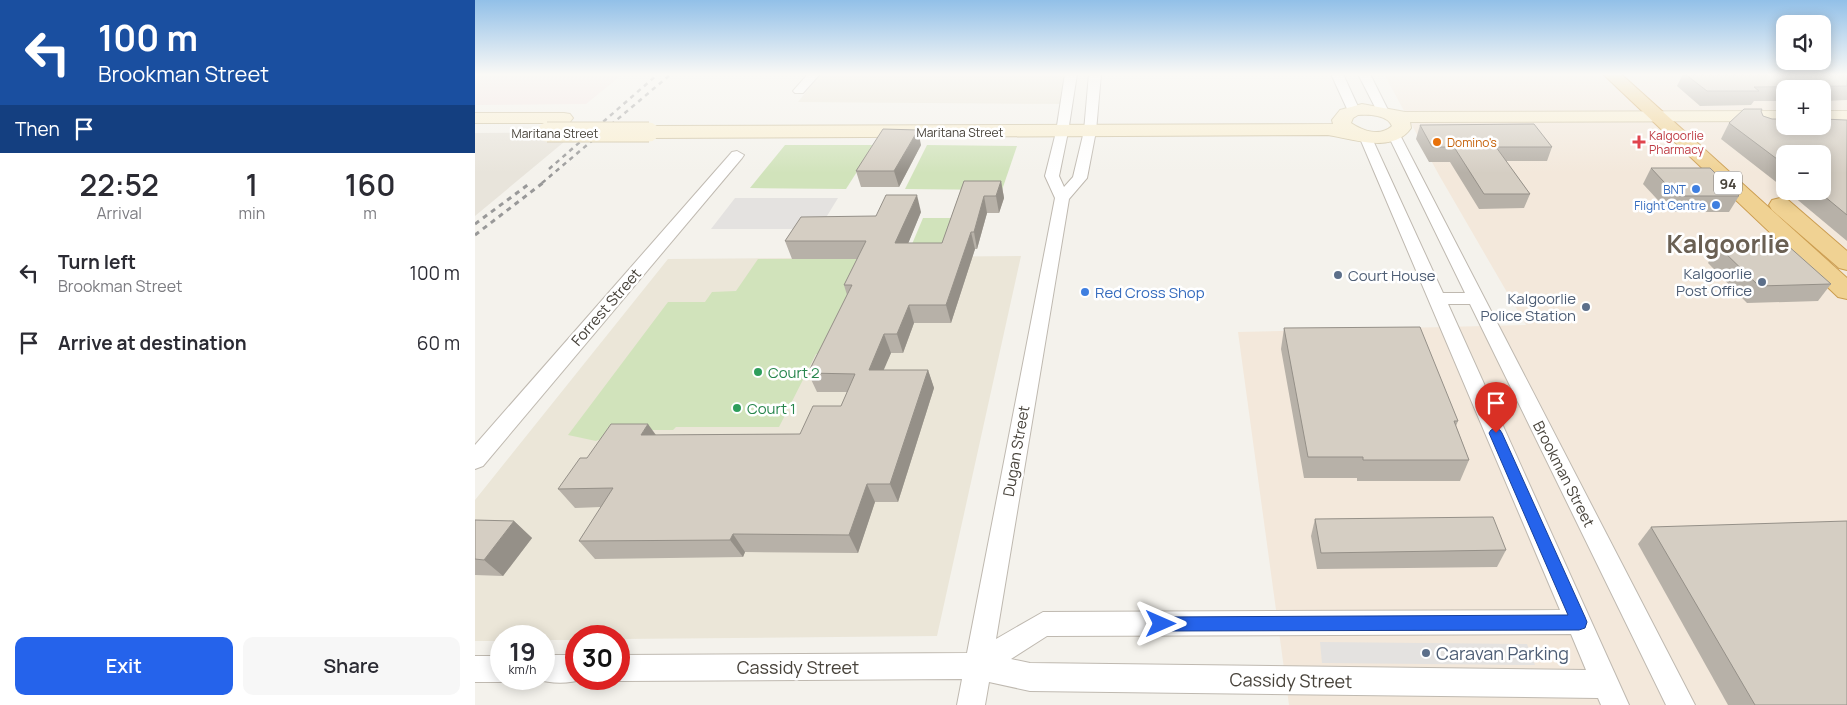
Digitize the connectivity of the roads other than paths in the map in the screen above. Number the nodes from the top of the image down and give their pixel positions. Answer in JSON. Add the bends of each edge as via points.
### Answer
{"nodes":[{"id":1,"x":1066,"y":107,"type":"edge"},
{"id":2,"x":1092,"y":107,"type":"edge"},
{"id":3,"x":1347,"y":107,"type":"edge"},
{"id":4,"x":1384,"y":107,"type":"edge"},
{"id":5,"x":1653,"y":107,"type":"edge"},
{"id":6,"x":1659,"y":107,"type":"edge"},
{"id":7,"x":1349,"y":113,"type":"junction"},
{"id":8,"x":1387,"y":113,"type":"junction"},
{"id":9,"x":1776,"y":116,"type":"edge"},
{"id":10,"x":1831,"y":116,"type":"edge"},
{"id":11,"x":1847,"y":116,"type":"edge"},
{"id":12,"x":475,"y":118,"type":"edge"},
{"id":13,"x":1671,"y":121,"type":"junction"},
{"id":14,"x":653,"y":125,"type":"junction"},
{"id":15,"x":1063,"y":125,"type":"junction"},
{"id":16,"x":1090,"y":125,"type":"junction"},
{"id":17,"x":1776,"y":126,"type":"edge"},
{"id":18,"x":1831,"y":127,"type":"edge"},
{"id":19,"x":1847,"y":127,"type":"edge"},
{"id":20,"x":475,"y":133,"type":"edge"},
{"id":21,"x":1396,"y":134,"type":"junction"},
{"id":22,"x":1360,"y":135,"type":"junction"},
{"id":23,"x":737,"y":155,"type":"dead end"},
{"id":24,"x":1411,"y":168,"type":"junction"},
{"id":25,"x":1379,"y":170,"type":"junction"},
{"id":26,"x":1062,"y":198,"type":"junction"},
{"id":27,"x":1847,"y":263,"type":"edge"},
{"id":28,"x":1847,"y":291,"type":"edge"},
{"id":29,"x":1475,"y":298,"type":"junction"},
{"id":30,"x":1437,"y":299,"type":"junction"},
{"id":31,"x":475,"y":460,"type":"edge"},
{"id":32,"x":1579,"y":622,"type":"junction"},
{"id":33,"x":977,"y":666,"type":"junction"},
{"id":34,"x":630,"y":668,"type":"edge"},
{"id":35,"x":475,"y":669,"type":"edge"},
{"id":36,"x":490,"y":669,"type":"edge"},
{"id":37,"x":1611,"y":695,"type":"edge"},
{"id":38,"x":971,"y":705,"type":"edge"},
{"id":39,"x":1681,"y":705,"type":"edge"}],
"edges":[{"from":1,"to":15,"type":"street"},
{"from":2,"to":16,"type":"street"},
{"from":3,"to":7,"type":"street"},
{"from":4,"to":8,"type":"street"},
{"from":5,"to":13,"type":"highway","number":"94"},
{"from":6,"to":13,"type":"highway","number":"94"},
{"from":7,"to":8,"type":"main road","name":"Maritana Street","via":[[1373,110]]},
{"from":7,"to":16,"type":"main road","name":"Maritana Street","via":[[1323,118]]},
{"from":7,"to":22,"type":"main road","via":[[1341,120],[1342,125]]},
{"from":8,"to":13,"type":"main road"},
{"from":8,"to":21,"type":"main road","via":[[1401,123],[1402,128]]},
{"from":9,"to":13,"type":"main road"},
{"from":10,"to":11,"type":"main road"},
{"from":12,"to":14,"type":"main road","name":"Maritana Street","via":[[564,118]]},
{"from":13,"to":17,"type":"main road"},
{"from":13,"to":21,"type":"main road","via":[[1422,127]]},
{"from":13,"to":27,"type":"highway","number":"94"},
{"from":13,"to":28,"type":"highway","number":"94"},
{"from":14,"to":15,"type":"main road","name":"Maritana Street"},
{"from":14,"to":20,"type":"main road","name":"Maritana Street","bridge":true},
{"from":15,"to":16,"type":"main road","name":"Maritana Street"},
{"from":15,"to":26,"type":"street","via":[[1052,176]]},
{"from":16,"to":22,"type":"main road","name":"Maritana Street","via":[[1328,129]]},
{"from":16,"to":26,"type":"street","via":[[1080,178]]},
{"from":18,"to":19,"type":"main road"},
{"from":21,"to":22,"type":"main road","name":"Maritana Street"},
{"from":21,"to":24,"type":"street","name":"Brookman Street"},
{"from":22,"to":25,"type":"street"},
{"from":23,"to":31,"type":"street","name":"Forrest Street"},
{"from":24,"to":25,"type":"street"},
{"from":24,"to":29,"type":"street","name":"Brookman Street"},
{"from":25,"to":30,"type":"street"},
{"from":26,"to":33,"type":"street","name":"Dugan Street"},
{"from":29,"to":30,"type":"street"},
{"from":29,"to":39,"type":"street","name":"Brookman Street"},
{"from":30,"to":32,"type":"street"},
{"from":32,"to":33,"type":"street","via":[[1043,624]]},
{"from":32,"to":37,"type":"street"},
{"from":33,"to":34,"type":"street","name":"Cassidy Street"},
{"from":33,"to":37,"type":"street","name":"Cassidy Street","via":[[1030,677]]},
{"from":33,"to":38,"type":"street","name":"Dugan Street"},
{"from":35,"to":36,"type":"street"}]}
